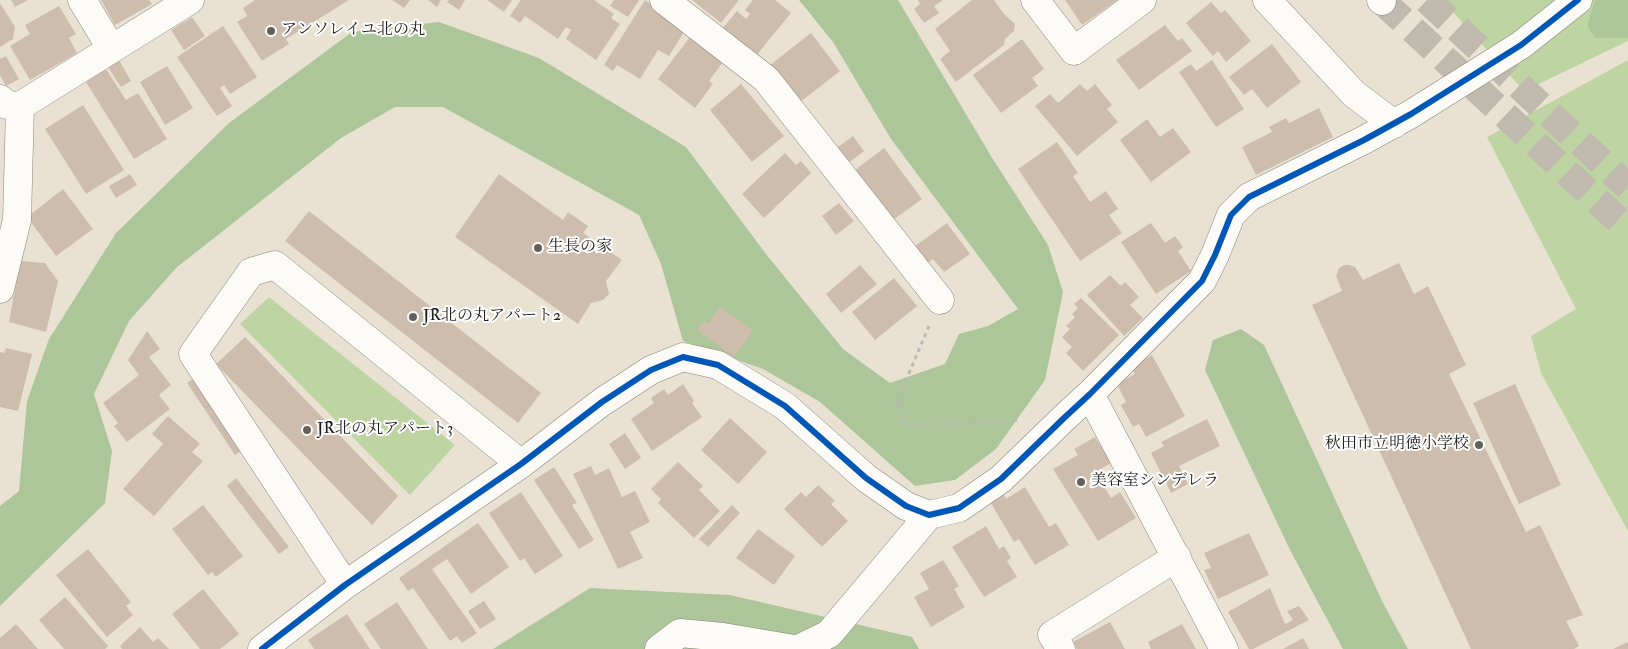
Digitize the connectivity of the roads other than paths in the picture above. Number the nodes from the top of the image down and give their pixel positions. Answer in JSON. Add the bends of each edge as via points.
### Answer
{"nodes":[{"id":1,"x":82,"y":0,"type":"edge"},
{"id":2,"x":190,"y":0,"type":"edge"},
{"id":3,"x":664,"y":0,"type":"edge"},
{"id":4,"x":1035,"y":0,"type":"edge"},
{"id":5,"x":1142,"y":0,"type":"edge"},
{"id":6,"x":1268,"y":0,"type":"edge"},
{"id":7,"x":1578,"y":0,"type":"edge"},
{"id":8,"x":111,"y":48,"type":"junction"},
{"id":9,"x":10,"y":102,"type":"edge"},
{"id":10,"x":1394,"y":124,"type":"junction"},
{"id":11,"x":0,"y":289,"type":"edge"},
{"id":12,"x":940,"y":300,"type":"road end"},
{"id":13,"x":1090,"y":394,"type":"junction"},
{"id":14,"x":521,"y":464,"type":"junction"},
{"id":15,"x":929,"y":515,"type":"junction"},
{"id":16,"x":1177,"y":557,"type":"junction"},
{"id":17,"x":345,"y":585,"type":"junction"},
{"id":18,"x":262,"y":649,"type":"edge"},
{"id":19,"x":659,"y":649,"type":"edge"},
{"id":20,"x":794,"y":649,"type":"edge"},
{"id":21,"x":798,"y":649,"type":"edge"},
{"id":22,"x":1061,"y":649,"type":"edge"},
{"id":23,"x":1224,"y":649,"type":"edge"}],
"edges":[{"from":1,"to":8,"type":"street"},
{"from":2,"to":8,"type":"street"},
{"from":3,"to":12,"type":"street","via":[[766,79]]},
{"from":4,"to":5,"type":"street","via":[[1074,51]]},
{"from":6,"to":10,"type":"street","via":[[1354,94]]},
{"from":7,"to":10,"type":"street","via":[[1521,45]]},
{"from":8,"to":9,"type":"street"},
{"from":9,"to":11,"type":"street","via":[[17,220]]},
{"from":10,"to":13,"type":"street","via":[[1249,197],[1231,214],[1216,255],[1202,281]]},
{"from":13,"to":15,"type":"street","via":[[1001,479],[960,508]]},
{"from":13,"to":16,"type":"street"},
{"from":14,"to":15,"type":"street","via":[[602,402],[651,370],[683,357],[718,365],[750,383],[784,406],[866,478],[906,506]]},
{"from":14,"to":17,"type":"street"},
{"from":14,"to":17,"type":"street","via":[[275,265],[251,272],[193,354]]},
{"from":15,"to":21,"type":"street","via":[[829,634]]},
{"from":16,"to":22,"type":"street","via":[[1052,635]]},
{"from":16,"to":23,"type":"street"},
{"from":17,"to":18,"type":"street"},
{"from":19,"to":20,"type":"street","via":[[680,633]]}]}
